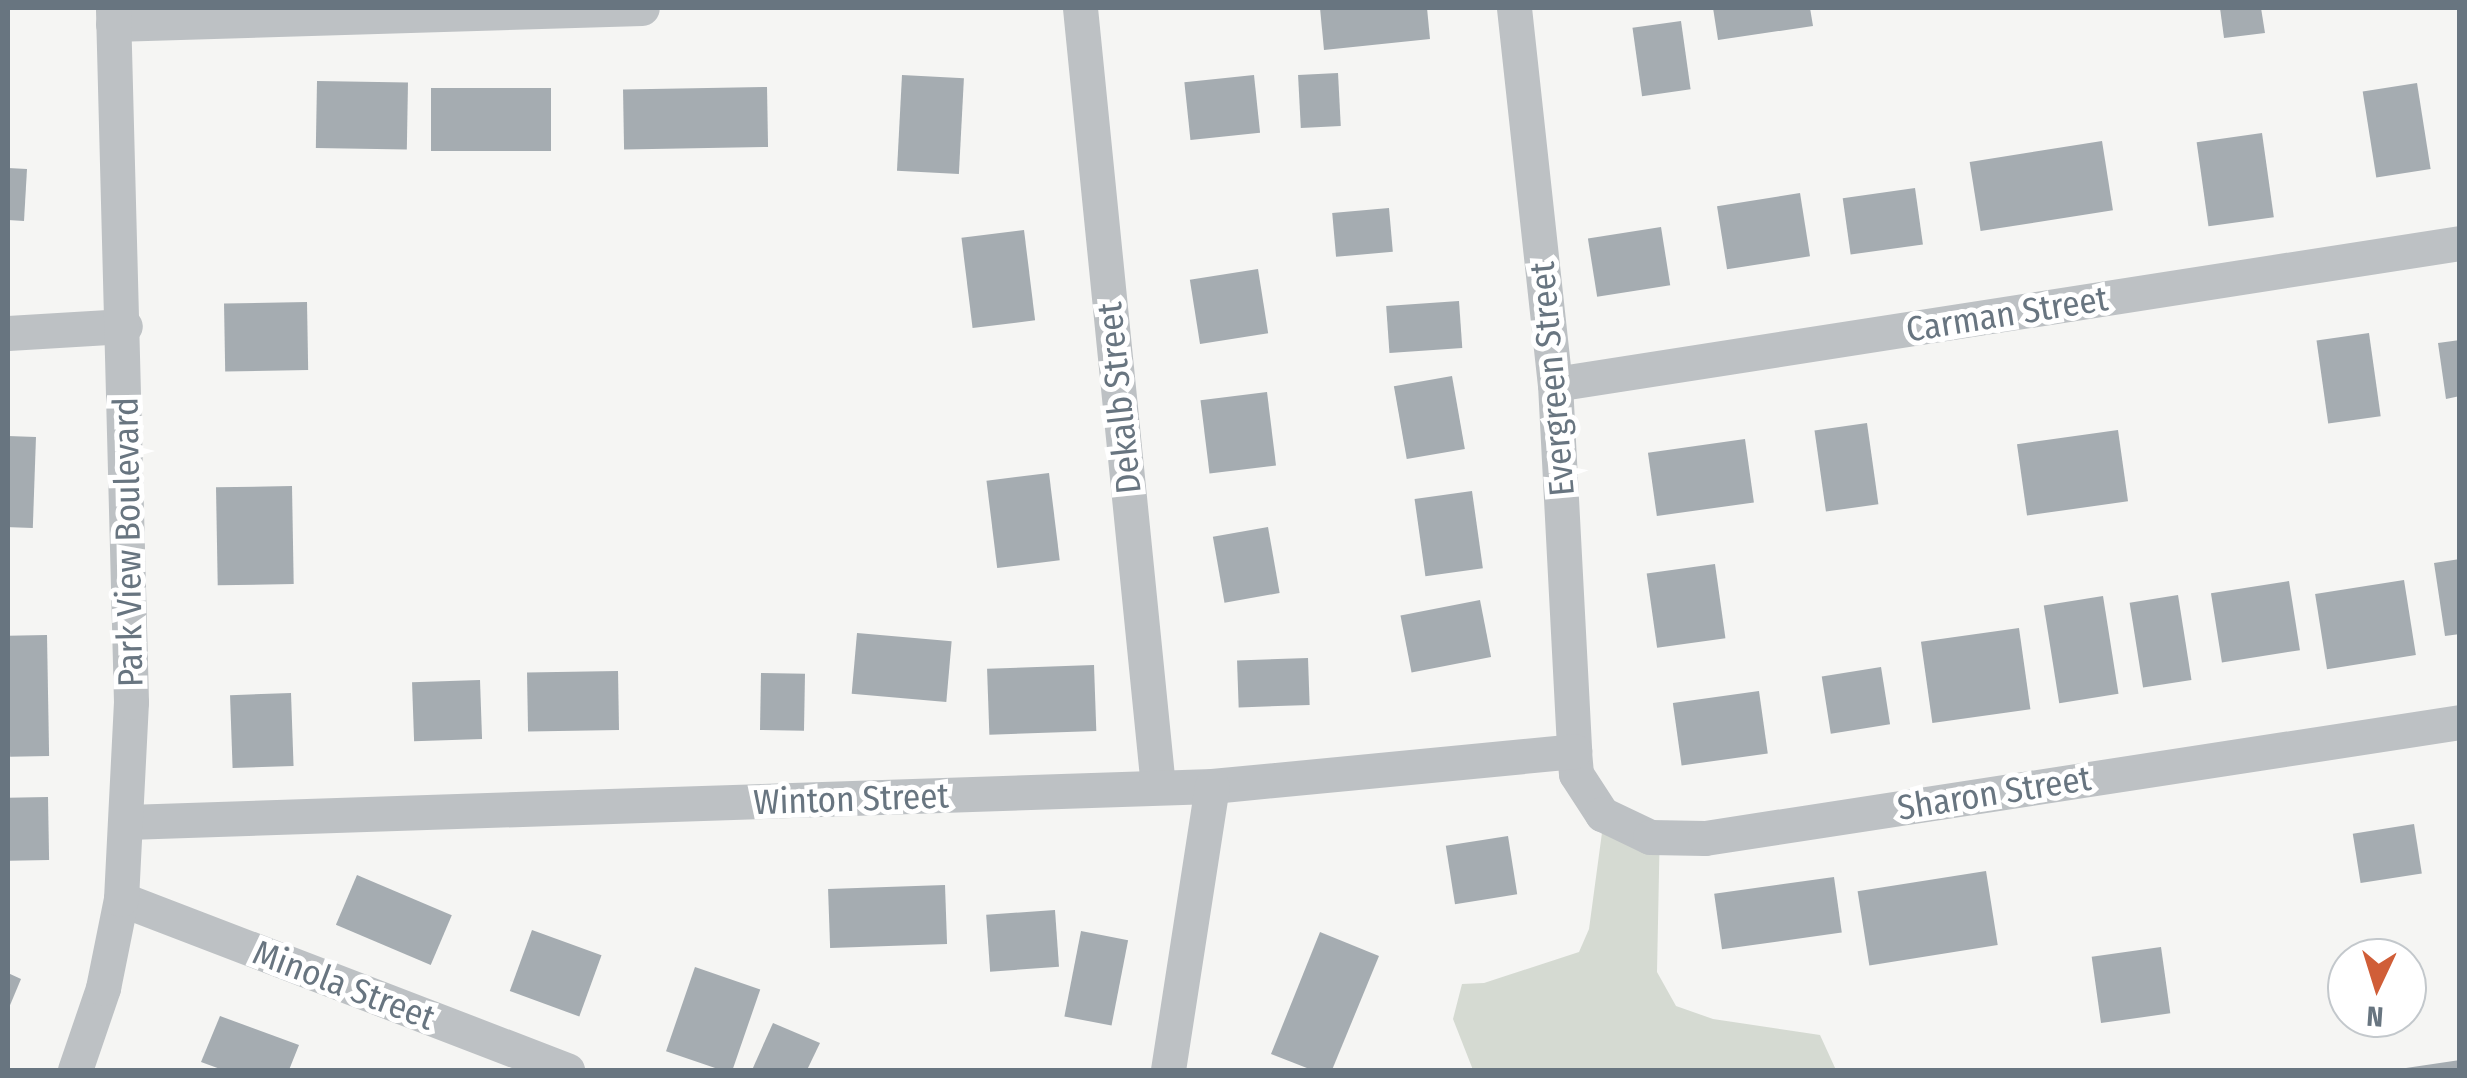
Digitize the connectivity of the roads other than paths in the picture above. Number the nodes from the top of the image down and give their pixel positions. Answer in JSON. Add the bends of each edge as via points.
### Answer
{"nodes":[{"id":1,"x":642,"y":8,"type":"edge"},
{"id":2,"x":1080,"y":8,"type":"edge"},
{"id":3,"x":1514,"y":8,"type":"edge"},
{"id":4,"x":113,"y":16,"type":"edge"},
{"id":5,"x":2460,"y":242,"type":"edge"},
{"id":6,"x":125,"y":326,"type":"junction"},
{"id":7,"x":8,"y":332,"type":"edge"},
{"id":8,"x":1555,"y":384,"type":"junction"},
{"id":9,"x":2460,"y":722,"type":"edge"},
{"id":10,"x":1574,"y":751,"type":"junction"},
{"id":11,"x":1212,"y":786,"type":"junction"},
{"id":12,"x":1158,"y":788,"type":"junction"},
{"id":13,"x":127,"y":822,"type":"junction"},
{"id":14,"x":121,"y":899,"type":"junction"},
{"id":15,"x":75,"y":1070,"type":"edge"},
{"id":16,"x":566,"y":1070,"type":"edge"},
{"id":17,"x":1168,"y":1070,"type":"edge"}],
"edges":[{"from":1,"to":4,"type":"street"},
{"from":2,"to":12,"type":"street","name":"Dekalb Street"},
{"from":3,"to":8,"type":"street","name":"Evergreen Street"},
{"from":4,"to":6,"type":"street","name":"Park View Boulevard"},
{"from":5,"to":8,"type":"street","name":"Carman Street"},
{"from":6,"to":7,"type":"street"},
{"from":6,"to":13,"type":"street","name":"Park View Boulevard"},
{"from":8,"to":10,"type":"street","name":"Evergreen Street"},
{"from":9,"to":10,"type":"street","name":"Sharon Street","via":[[1705,838],[1650,837],[1602,814],[1576,774]]},
{"from":10,"to":11,"type":"street","name":"Winton Street"},
{"from":11,"to":12,"type":"street","name":"Winton Street"},
{"from":11,"to":17,"type":"street"},
{"from":12,"to":13,"type":"street","name":"Winton Street"},
{"from":13,"to":14,"type":"street","name":"Park View Boulevard"},
{"from":14,"to":15,"type":"street","name":"Park View Boulevard","via":[[103,988]]},
{"from":14,"to":16,"type":"street","name":"Minola Street"}]}
